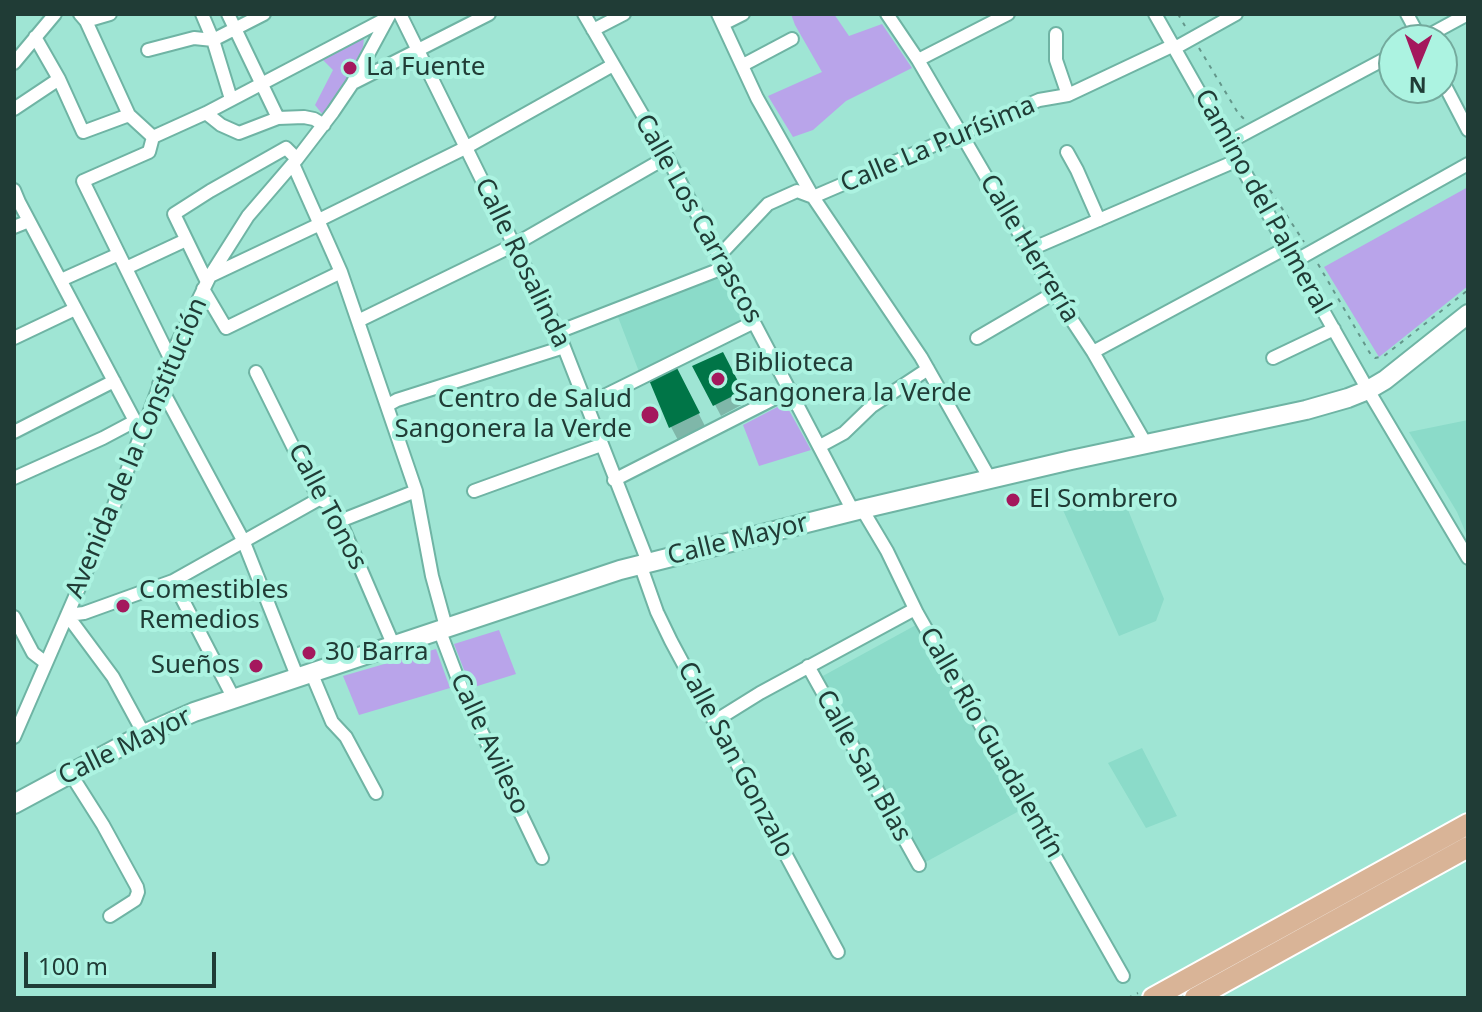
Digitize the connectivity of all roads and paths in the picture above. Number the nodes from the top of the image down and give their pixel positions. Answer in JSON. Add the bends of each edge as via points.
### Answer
{"nodes":[{"id":1,"x":55,"y":14,"type":"edge"},
{"id":2,"x":110,"y":14,"type":"edge"},
{"id":3,"x":202,"y":14,"type":"edge"},
{"id":4,"x":228,"y":14,"type":"edge"},
{"id":5,"x":264,"y":14,"type":"edge"},
{"id":6,"x":489,"y":14,"type":"edge"},
{"id":7,"x":584,"y":14,"type":"edge"},
{"id":8,"x":624,"y":14,"type":"edge"},
{"id":9,"x":743,"y":14,"type":"edge"},
{"id":10,"x":887,"y":14,"type":"edge"},
{"id":11,"x":1008,"y":14,"type":"edge"},
{"id":12,"x":1155,"y":14,"type":"edge"},
{"id":13,"x":1178,"y":14,"type":"edge"},
{"id":14,"x":1236,"y":14,"type":"edge"},
{"id":15,"x":1468,"y":14,"type":"edge"},
{"id":16,"x":392,"y":15,"type":"edge"},
{"id":17,"x":83,"y":17,"type":"edge"},
{"id":18,"x":720,"y":19,"type":"edge"},
{"id":19,"x":1450,"y":24,"type":"edge"},
{"id":20,"x":236,"y":30,"type":"junction"},
{"id":21,"x":593,"y":30,"type":"junction"},
{"id":22,"x":1056,"y":34,"type":"dead end"},
{"id":23,"x":35,"y":37,"type":"junction"},
{"id":24,"x":1193,"y":38,"type":"junction"},
{"id":25,"x":792,"y":39,"type":"dead end"},
{"id":26,"x":213,"y":40,"type":"junction"},
{"id":27,"x":1174,"y":46,"type":"junction"},
{"id":28,"x":148,"y":50,"type":"dead end"},
{"id":29,"x":418,"y":50,"type":"junction"},
{"id":30,"x":918,"y":60,"type":"junction"},
{"id":31,"x":14,"y":63,"type":"edge"},
{"id":32,"x":1378,"y":63,"type":"edge"},
{"id":33,"x":613,"y":65,"type":"junction"},
{"id":34,"x":743,"y":65,"type":"junction"},
{"id":35,"x":59,"y":79,"type":"junction"},
{"id":36,"x":260,"y":84,"type":"junction"},
{"id":37,"x":352,"y":84,"type":"junction"},
{"id":38,"x":1068,"y":95,"type":"junction"},
{"id":39,"x":231,"y":99,"type":"junction"},
{"id":40,"x":1454,"y":104,"type":"edge"},
{"id":41,"x":14,"y":109,"type":"edge"},
{"id":42,"x":206,"y":113,"type":"junction"},
{"id":43,"x":129,"y":115,"type":"junction"},
{"id":44,"x":278,"y":118,"type":"junction"},
{"id":45,"x":324,"y":125,"type":"junction"},
{"id":46,"x":1468,"y":130,"type":"edge"},
{"id":47,"x":1249,"y":132,"type":"junction"},
{"id":48,"x":960,"y":135,"type":"junction"},
{"id":49,"x":153,"y":137,"type":"junction"},
{"id":50,"x":1229,"y":142,"type":"junction"},
{"id":51,"x":465,"y":148,"type":"junction"},
{"id":52,"x":1067,"y":152,"type":"dead end"},
{"id":53,"x":667,"y":157,"type":"junction"},
{"id":54,"x":1238,"y":160,"type":"junction"},
{"id":55,"x":295,"y":162,"type":"junction"},
{"id":56,"x":1468,"y":164,"type":"edge"},
{"id":57,"x":1265,"y":182,"type":"dead end"},
{"id":58,"x":14,"y":190,"type":"edge"},
{"id":59,"x":813,"y":197,"type":"junction"},
{"id":60,"x":1099,"y":220,"type":"junction"},
{"id":61,"x":29,"y":221,"type":"junction"},
{"id":62,"x":319,"y":222,"type":"junction"},
{"id":63,"x":14,"y":227,"type":"edge"},
{"id":64,"x":186,"y":240,"type":"junction"},
{"id":65,"x":514,"y":245,"type":"junction"},
{"id":66,"x":1288,"y":247,"type":"junction"},
{"id":67,"x":1029,"y":250,"type":"junction"},
{"id":68,"x":1311,"y":252,"type":"junction"},
{"id":69,"x":119,"y":254,"type":"junction"},
{"id":70,"x":719,"y":256,"type":"junction"},
{"id":71,"x":1295,"y":261,"type":"junction"},
{"id":72,"x":126,"y":268,"type":"junction"},
{"id":73,"x":341,"y":272,"type":"junction"},
{"id":74,"x":61,"y":280,"type":"junction"},
{"id":75,"x":206,"y":282,"type":"junction"},
{"id":76,"x":1468,"y":290,"type":"edge"},
{"id":77,"x":1054,"y":293,"type":"junction"},
{"id":78,"x":75,"y":309,"type":"junction"},
{"id":79,"x":1468,"y":314,"type":"edge"},
{"id":80,"x":358,"y":321,"type":"junction"},
{"id":81,"x":754,"y":322,"type":"junction"},
{"id":82,"x":1334,"y":329,"type":"junction"},
{"id":83,"x":558,"y":332,"type":"junction"},
{"id":84,"x":14,"y":338,"type":"edge"},
{"id":85,"x":977,"y":338,"type":"dead end"},
{"id":86,"x":564,"y":347,"type":"junction"},
{"id":87,"x":1093,"y":352,"type":"junction"},
{"id":88,"x":170,"y":358,"type":"junction"},
{"id":89,"x":1273,"y":358,"type":"dead end"},
{"id":90,"x":928,"y":369,"type":"junction"},
{"id":91,"x":256,"y":372,"type":"dead end"},
{"id":92,"x":114,"y":381,"type":"junction"},
{"id":93,"x":159,"y":384,"type":"junction"},
{"id":94,"x":791,"y":390,"type":"junction"},
{"id":95,"x":1368,"y":390,"type":"junction"},
{"id":96,"x":388,"y":405,"type":"junction"},
{"id":97,"x":586,"y":405,"type":"junction"},
{"id":98,"x":139,"y":423,"type":"junction"},
{"id":99,"x":14,"y":432,"type":"edge"},
{"id":100,"x":1146,"y":444,"type":"junction"},
{"id":101,"x":601,"y":445,"type":"junction"},
{"id":102,"x":820,"y":446,"type":"junction"},
{"id":103,"x":14,"y":478,"type":"edge"},
{"id":104,"x":990,"y":479,"type":"junction"},
{"id":105,"x":614,"y":480,"type":"junction"},
{"id":106,"x":416,"y":491,"type":"junction"},
{"id":107,"x":474,"y":491,"type":"dead end"},
{"id":108,"x":319,"y":499,"type":"junction"},
{"id":109,"x":858,"y":510,"type":"junction"},
{"id":110,"x":340,"y":521,"type":"junction"},
{"id":111,"x":243,"y":540,"type":"junction"},
{"id":112,"x":1468,"y":558,"type":"edge"},
{"id":113,"x":644,"y":563,"type":"junction"},
{"id":114,"x":173,"y":581,"type":"junction"},
{"id":115,"x":915,"y":609,"type":"junction"},
{"id":116,"x":67,"y":615,"type":"junction"},
{"id":117,"x":14,"y":617,"type":"edge"},
{"id":118,"x":442,"y":628,"type":"junction"},
{"id":119,"x":393,"y":644,"type":"junction"},
{"id":120,"x":46,"y":663,"type":"junction"},
{"id":121,"x":808,"y":666,"type":"junction"},
{"id":122,"x":304,"y":674,"type":"junction"},
{"id":123,"x":233,"y":697,"type":"junction"},
{"id":124,"x":715,"y":721,"type":"junction"},
{"id":125,"x":144,"y":734,"type":"junction"},
{"id":126,"x":14,"y":737,"type":"edge"},
{"id":127,"x":70,"y":773,"type":"junction"},
{"id":128,"x":376,"y":793,"type":"dead end"},
{"id":129,"x":14,"y":804,"type":"edge"},
{"id":130,"x":1468,"y":824,"type":"edge"},
{"id":131,"x":1468,"y":847,"type":"edge"},
{"id":132,"x":542,"y":858,"type":"dead end"},
{"id":133,"x":919,"y":865,"type":"dead end"},
{"id":134,"x":110,"y":916,"type":"dead end"},
{"id":135,"x":838,"y":952,"type":"dead end"},
{"id":136,"x":1123,"y":976,"type":"dead end"},
{"id":137,"x":1153,"y":998,"type":"edge"},
{"id":138,"x":1195,"y":998,"type":"edge"}],
"edges":[{"from":1,"to":23,"type":"street"},
{"from":2,"to":17,"type":"street"},
{"from":3,"to":26,"type":"street"},
{"from":4,"to":20,"type":"street"},
{"from":5,"to":20,"type":"street"},
{"from":6,"to":29,"type":"street"},
{"from":7,"to":21,"type":"street","name":"Calle Los Carrascos"},
{"from":8,"to":21,"type":"street"},
{"from":9,"to":18,"type":"street"},
{"from":10,"to":30,"type":"street","name":"Calle Herrería"},
{"from":11,"to":30,"type":"street"},
{"from":12,"to":27,"type":"street","name":"Camino del Palmeral"},
{"from":13,"to":24,"type":"path"},
{"from":14,"to":24,"type":"street","name":"Calle La Purísima"},
{"from":15,"to":19,"type":"street"},
{"from":16,"to":29,"type":"street","name":"Calle Rosalinda"},
{"from":16,"to":36,"type":"street"},
{"from":16,"to":37,"type":"street","name":"Avenida de la Constitución"},
{"from":17,"to":43,"type":"street"},
{"from":18,"to":34,"type":"street"},
{"from":20,"to":26,"type":"street"},
{"from":20,"to":36,"type":"street"},
{"from":21,"to":33,"type":"street","name":"Calle Los Carrascos"},
{"from":22,"to":38,"type":"street","via":[[1056,60]]},
{"from":23,"to":31,"type":"street"},
{"from":23,"to":35,"type":"street"},
{"from":24,"to":27,"type":"street","name":"Calle La Purísima"},
{"from":24,"to":47,"type":"path"},
{"from":25,"to":34,"type":"street"},
{"from":26,"to":28,"type":"street","via":[[194,38]]},
{"from":26,"to":39,"type":"street"},
{"from":27,"to":38,"type":"street","name":"Calle La Purísima"},
{"from":27,"to":50,"type":"street","name":"Camino del Palmeral"},
{"from":29,"to":37,"type":"street"},
{"from":29,"to":51,"type":"street","name":"Calle Rosalinda"},
{"from":30,"to":48,"type":"street","name":"Calle Herrería"},
{"from":32,"to":47,"type":"street"},
{"from":33,"to":51,"type":"street"},
{"from":33,"to":53,"type":"street","name":"Calle Los Carrascos"},
{"from":34,"to":59,"type":"street"},
{"from":35,"to":41,"type":"street"},
{"from":35,"to":43,"type":"street","via":[[83,132]]},
{"from":36,"to":39,"type":"street"},
{"from":36,"to":44,"type":"street"},
{"from":37,"to":45,"type":"street","name":"Avenida de la Constitución"},
{"from":38,"to":48,"type":"street","name":"Calle La Purísima","via":[[1039,100]]},
{"from":39,"to":42,"type":"street"},
{"from":40,"to":46,"type":"street"},
{"from":42,"to":44,"type":"street","via":[[239,133]]},
{"from":42,"to":49,"type":"street"},
{"from":43,"to":49,"type":"street"},
{"from":44,"to":45,"type":"street","via":[[304,117]]},
{"from":45,"to":55,"type":"street","name":"Avenida de la Constitución"},
{"from":47,"to":50,"type":"street"},
{"from":48,"to":59,"type":"street","name":"Calle La Purísima"},
{"from":48,"to":67,"type":"street","name":"Calle Herrería"},
{"from":49,"to":69,"type":"street","via":[[149,152],[83,181]]},
{"from":50,"to":54,"type":"street","name":"Camino del Palmeral"},
{"from":51,"to":62,"type":"street"},
{"from":51,"to":65,"type":"street","name":"Calle Rosalinda"},
{"from":52,"to":60,"type":"street"},
{"from":53,"to":65,"type":"street"},
{"from":53,"to":70,"type":"street","name":"Calle Los Carrascos"},
{"from":54,"to":60,"type":"street"},
{"from":54,"to":66,"type":"street","name":"Camino del Palmeral"},
{"from":55,"to":62,"type":"street","name":"Calle Avileso"},
{"from":55,"to":64,"type":"street","via":[[286,148],[174,214]]},
{"from":55,"to":75,"type":"street","name":"Avenida de la Constitución","via":[[242,223]]},
{"from":56,"to":68,"type":"street"},
{"from":57,"to":68,"type":"path"},
{"from":58,"to":61,"type":"street"},
{"from":59,"to":70,"type":"street","name":"Calle La Purísima","via":[[797,191],[768,204]]},
{"from":59,"to":90,"type":"street"},
{"from":60,"to":67,"type":"street"},
{"from":61,"to":63,"type":"street"},
{"from":61,"to":74,"type":"street"},
{"from":62,"to":73,"type":"street","name":"Calle Avileso"},
{"from":62,"to":75,"type":"street"},
{"from":64,"to":72,"type":"street"},
{"from":64,"to":75,"type":"street"},
{"from":65,"to":80,"type":"street"},
{"from":65,"to":83,"type":"street","name":"Calle Rosalinda"},
{"from":66,"to":71,"type":"street","name":"Camino del Palmeral"},
{"from":66,"to":87,"type":"street"},
{"from":67,"to":77,"type":"street","name":"Calle Herrería"},
{"from":68,"to":71,"type":"street"},
{"from":68,"to":76,"type":"path","via":[[1375,358]]},
{"from":69,"to":72,"type":"street"},
{"from":69,"to":74,"type":"street"},
{"from":70,"to":81,"type":"street","name":"Calle Los Carrascos"},
{"from":70,"to":83,"type":"street","name":"Calle La Purísima","via":[[718,270]]},
{"from":71,"to":82,"type":"street","name":"Camino del Palmeral"},
{"from":72,"to":88,"type":"street"},
{"from":73,"to":75,"type":"street","via":[[226,328]]},
{"from":73,"to":80,"type":"street","name":"Calle Avileso"},
{"from":74,"to":78,"type":"street"},
{"from":75,"to":88,"type":"street","name":"Avenida de la Constitución"},
{"from":77,"to":85,"type":"street"},
{"from":77,"to":87,"type":"street","name":"Calle Herrería"},
{"from":78,"to":84,"type":"street"},
{"from":78,"to":92,"type":"street"},
{"from":79,"to":95,"type":"street","name":"Calle Mayor"},
{"from":80,"to":96,"type":"street","name":"Calle Avileso"},
{"from":81,"to":94,"type":"street","name":"Calle Los Carrascos"},
{"from":81,"to":97,"type":"street"},
{"from":82,"to":89,"type":"street"},
{"from":82,"to":95,"type":"street","name":"Camino del Palmeral"},
{"from":83,"to":86,"type":"street","name":"Calle Rosalinda"},
{"from":86,"to":96,"type":"street"},
{"from":86,"to":97,"type":"street","name":"Calle Rosalinda"},
{"from":87,"to":100,"type":"street","name":"Calle Herrería"},
{"from":88,"to":93,"type":"street","name":"Avenida de la Constitución"},
{"from":90,"to":102,"type":"street"},
{"from":90,"to":104,"type":"street"},
{"from":91,"to":108,"type":"street","name":"Calle Tonos"},
{"from":92,"to":98,"type":"street"},
{"from":92,"to":99,"type":"street"},
{"from":93,"to":98,"type":"street","name":"Avenida de la Constitución"},
{"from":93,"to":111,"type":"street"},
{"from":94,"to":102,"type":"street","name":"Calle Los Carrascos"},
{"from":94,"to":105,"type":"street"},
{"from":95,"to":100,"type":"street","name":"Calle Mayor","via":[[1306,410]]},
{"from":95,"to":112,"type":"street","name":"Camino del Palmeral"},
{"from":96,"to":106,"type":"street","name":"Calle Avileso"},
{"from":97,"to":101,"type":"street","name":"Calle Rosalinda"},
{"from":98,"to":103,"type":"street"},
{"from":98,"to":116,"type":"street","name":"Avenida de la Constitución","via":[[112,511]]},
{"from":100,"to":104,"type":"street","name":"Calle Mayor"},
{"from":101,"to":105,"type":"street","name":"Calle Rosalinda"},
{"from":101,"to":107,"type":"street"},
{"from":102,"to":109,"type":"street","name":"Calle Los Carrascos"},
{"from":104,"to":109,"type":"street","name":"Calle Mayor"},
{"from":105,"to":113,"type":"street","name":"Calle Rosalinda"},
{"from":106,"to":110,"type":"street"},
{"from":106,"to":118,"type":"street","name":"Calle Avileso"},
{"from":108,"to":110,"type":"street","name":"Calle Tonos"},
{"from":108,"to":111,"type":"street"},
{"from":109,"to":113,"type":"street","name":"Calle Mayor"},
{"from":109,"to":115,"type":"street","name":"Calle Río Guadalentín","via":[[887,551]]},
{"from":110,"to":119,"type":"street","name":"Calle Tonos"},
{"from":111,"to":114,"type":"street"},
{"from":111,"to":122,"type":"street"},
{"from":113,"to":118,"type":"street","name":"Calle Mayor"},
{"from":113,"to":124,"type":"street","name":"Calle San Gonzalo","via":[[657,612]]},
{"from":114,"to":116,"type":"street"},
{"from":114,"to":123,"type":"street"},
{"from":115,"to":121,"type":"street"},
{"from":115,"to":136,"type":"street","name":"Calle Río Guadalentín"},
{"from":116,"to":120,"type":"street","name":"Avenida de la Constitución"},
{"from":116,"to":125,"type":"street","via":[[113,677]]},
{"from":117,"to":120,"type":"street","via":[[33,653]]},
{"from":118,"to":119,"type":"street","name":"Calle Mayor"},
{"from":118,"to":132,"type":"street","name":"Calle Avileso","via":[[464,695]]},
{"from":119,"to":122,"type":"street","name":"Calle Mayor"},
{"from":120,"to":126,"type":"street","name":"Avenida de la Constitución"},
{"from":121,"to":124,"type":"street"},
{"from":121,"to":133,"type":"street","name":"Calle San Blas"},
{"from":122,"to":123,"type":"street","name":"Calle Mayor"},
{"from":122,"to":128,"type":"street"},
{"from":123,"to":125,"type":"street","name":"Calle Mayor"},
{"from":124,"to":135,"type":"street","name":"Calle San Gonzalo"},
{"from":125,"to":127,"type":"street","name":"Calle Mayor"},
{"from":127,"to":129,"type":"street","name":"Calle Mayor"},
{"from":127,"to":134,"type":"street","via":[[137,887],[135,900]]},
{"from":130,"to":137,"type":"main road"},
{"from":131,"to":138,"type":"main road"}]}
